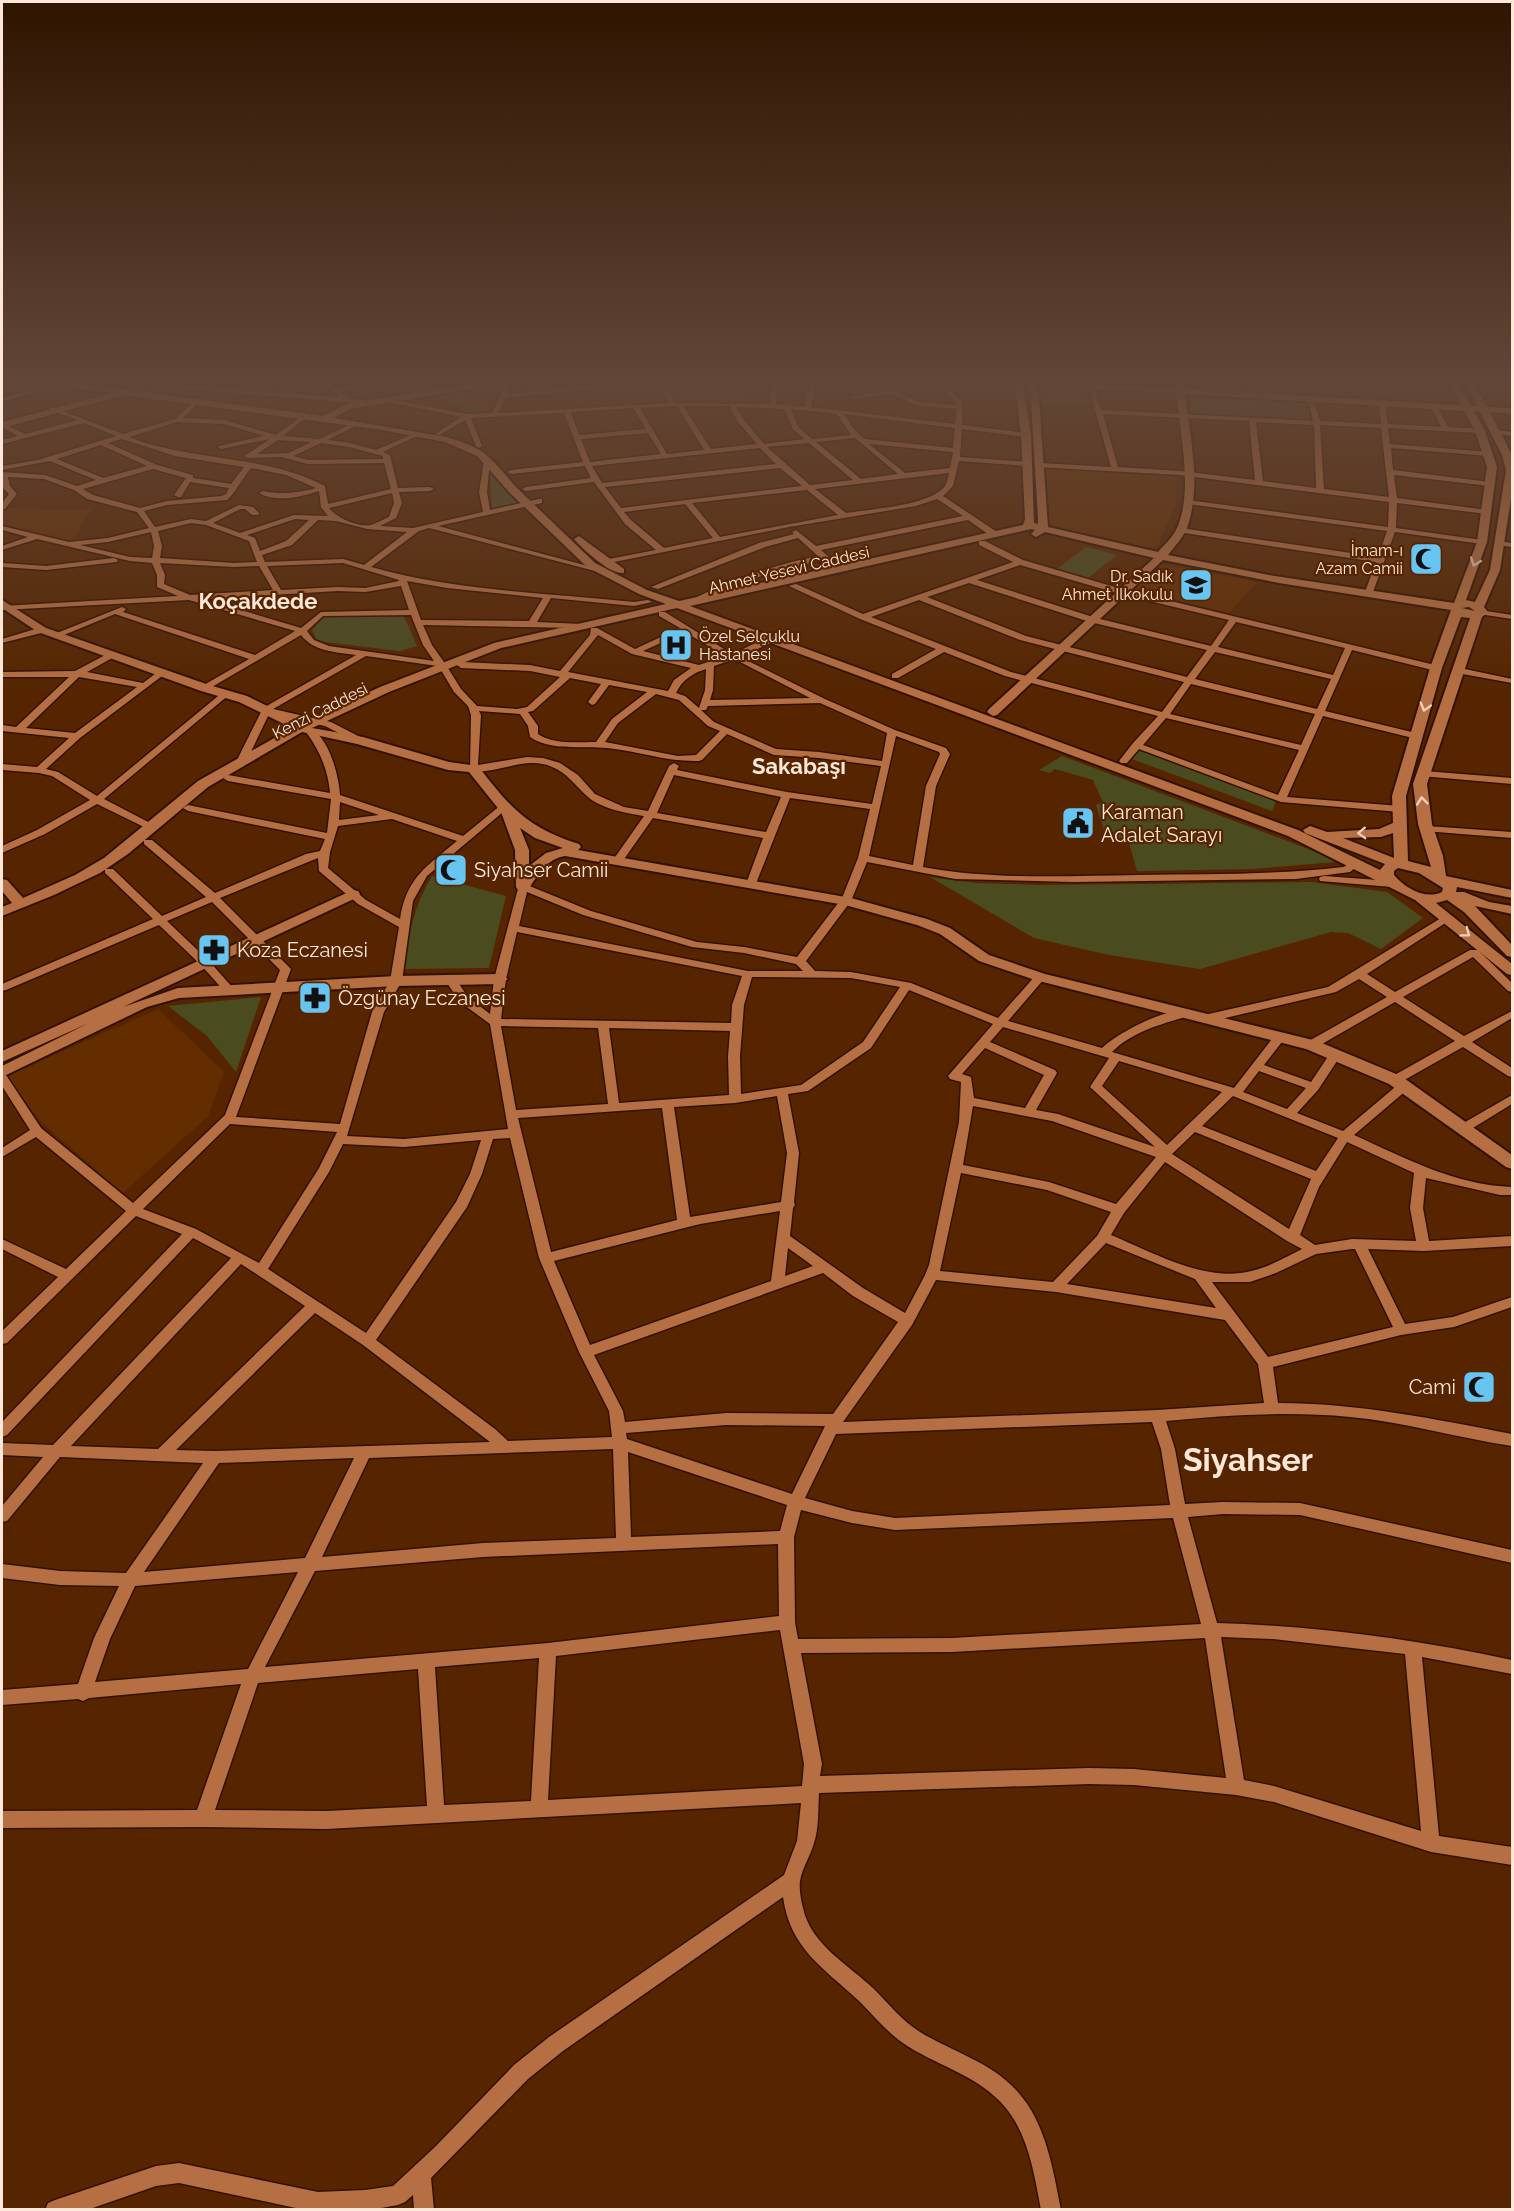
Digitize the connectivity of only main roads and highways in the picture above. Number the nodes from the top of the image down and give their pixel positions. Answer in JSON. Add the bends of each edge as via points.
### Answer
{"nodes":[{"id":1,"x":518,"y":488,"type":"edge"},
{"id":2,"x":525,"y":488,"type":"edge"},
{"id":3,"x":1029,"y":488,"type":"edge"},
{"id":4,"x":1039,"y":488,"type":"edge"},
{"id":5,"x":1188,"y":488,"type":"edge"},
{"id":6,"x":1490,"y":488,"type":"edge"},
{"id":7,"x":1511,"y":488,"type":"edge"},
{"id":8,"x":534,"y":503,"type":"junction"},
{"id":9,"x":1027,"y":527,"type":"junction"},
{"id":10,"x":1040,"y":531,"type":"junction"},
{"id":11,"x":1160,"y":558,"type":"junction"},
{"id":12,"x":603,"y":566,"type":"junction"},
{"id":13,"x":642,"y":604,"type":"junction"},
{"id":14,"x":688,"y":605,"type":"junction"},
{"id":15,"x":712,"y":605,"type":"junction"},
{"id":16,"x":4,"y":606,"type":"edge"},
{"id":17,"x":1457,"y":608,"type":"junction"},
{"id":18,"x":1479,"y":611,"type":"junction"},
{"id":19,"x":444,"y":668,"type":"junction"},
{"id":20,"x":993,"y":712,"type":"junction"},
{"id":21,"x":315,"y":727,"type":"junction"},
{"id":22,"x":504,"y":807,"type":"junction"},
{"id":23,"x":1401,"y":824,"type":"junction"},
{"id":24,"x":1322,"y":834,"type":"junction"},
{"id":25,"x":550,"y":847,"type":"junction"},
{"id":26,"x":522,"y":850,"type":"junction"},
{"id":27,"x":1400,"y":864,"type":"junction"},
{"id":28,"x":1391,"y":882,"type":"junction"},
{"id":29,"x":2,"y":884,"type":"edge"},
{"id":30,"x":1445,"y":886,"type":"junction"},
{"id":31,"x":353,"y":894,"type":"road end"},
{"id":32,"x":1512,"y":894,"type":"edge"},
{"id":33,"x":1420,"y":897,"type":"junction"},
{"id":34,"x":21,"y":904,"type":"junction"},
{"id":35,"x":1512,"y":910,"type":"edge"},
{"id":36,"x":2,"y":912,"type":"edge"},
{"id":37,"x":2,"y":920,"type":"edge"},
{"id":38,"x":1510,"y":943,"type":"edge"},
{"id":39,"x":1512,"y":971,"type":"edge"},
{"id":40,"x":500,"y":979,"type":"road end"},
{"id":41,"x":2,"y":1058,"type":"edge"},
{"id":42,"x":2,"y":1072,"type":"edge"},
{"id":43,"x":1512,"y":1163,"type":"edge"}],
"edges":[{"from":1,"to":8,"type":"main road"},
{"from":2,"to":8,"type":"main road"},
{"from":3,"to":9,"type":"main road"},
{"from":4,"to":10,"type":"main road"},
{"from":5,"to":11,"type":"main road","via":[[1181,530]]},
{"from":6,"to":17,"type":"main road","one_way":true,"via":[[1482,542]]},
{"from":7,"to":18,"type":"main road","via":[[1495,570]]},
{"from":8,"to":12,"type":"main road","via":[[593,552]]},
{"from":9,"to":10,"type":"main road","via":[[1028,531]]},
{"from":9,"to":14,"type":"main road","name":"Ahmet Yesevi Caddesi"},
{"from":10,"to":11,"type":"main road"},
{"from":10,"to":15,"type":"main road","name":"Ahmet Yesevi Caddesi"},
{"from":11,"to":17,"type":"main road"},
{"from":11,"to":20,"type":"main road"},
{"from":12,"to":13,"type":"main road"},
{"from":12,"to":14,"type":"main road"},
{"from":13,"to":14,"type":"main road","name":"Kenzi Caddesi"},
{"from":13,"to":14,"type":"main road"},
{"from":13,"to":19,"type":"main road","name":"Kenzi Caddesi","via":[[579,626],[498,645]]},
{"from":14,"to":15,"type":"main road"},
{"from":14,"to":19,"type":"main road","name":"Kenzi Caddesi"},
{"from":14,"to":28,"type":"main road","via":[[1293,833]]},
{"from":15,"to":20,"type":"main road"},
{"from":16,"to":21,"type":"main road","via":[[42,630]]},
{"from":17,"to":18,"type":"main road"},
{"from":17,"to":23,"type":"main road","one_way":true,"via":[[1399,796]]},
{"from":30,"to":18,"type":"main road","one_way":true,"via":[[1426,829],[1420,784]]},
{"from":19,"to":21,"type":"main road","name":"Kenzi Caddesi"},
{"from":20,"to":24,"type":"main road"},
{"from":21,"to":22,"type":"main road","via":[[448,766],[473,769]]},
{"from":21,"to":34,"type":"main road","name":"Kenzi Caddesi","via":[[201,785],[101,866]]},
{"from":21,"to":37,"type":"main road","name":"Kenzi Caddesi","via":[[214,786],[110,871]]},
{"from":22,"to":25,"type":"main road"},
{"from":22,"to":26,"type":"main road"},
{"from":23,"to":24,"type":"main road","one_way":true,"via":[[1381,833]]},
{"from":23,"to":27,"type":"main road"},
{"from":24,"to":27,"type":"main road"},
{"from":25,"to":26,"type":"main road","via":[[533,857]]},
{"from":25,"to":26,"type":"main road","via":[[523,887]]},
{"from":25,"to":43,"type":"main road","via":[[845,901],[922,922],[945,931],[984,957],[1040,977],[1311,1046],[1399,1083]]},
{"from":27,"to":28,"type":"main road","via":[[1388,869]]},
{"from":27,"to":30,"type":"main road","via":[[1426,871]]},
{"from":28,"to":33,"type":"main road"},
{"from":29,"to":34,"type":"main road"},
{"from":30,"to":32,"type":"main road"},
{"from":30,"to":33,"type":"main road","via":[[1439,899]]},
{"from":30,"to":35,"type":"main road","via":[[1486,906]]},
{"from":30,"to":38,"type":"main road"},
{"from":31,"to":41,"type":"main road"},
{"from":33,"to":39,"type":"main road","one_way":true},
{"from":34,"to":36,"type":"main road","name":"Kenzi Caddesi"},
{"from":40,"to":42,"type":"main road","via":[[178,993],[142,1005]]}]}
